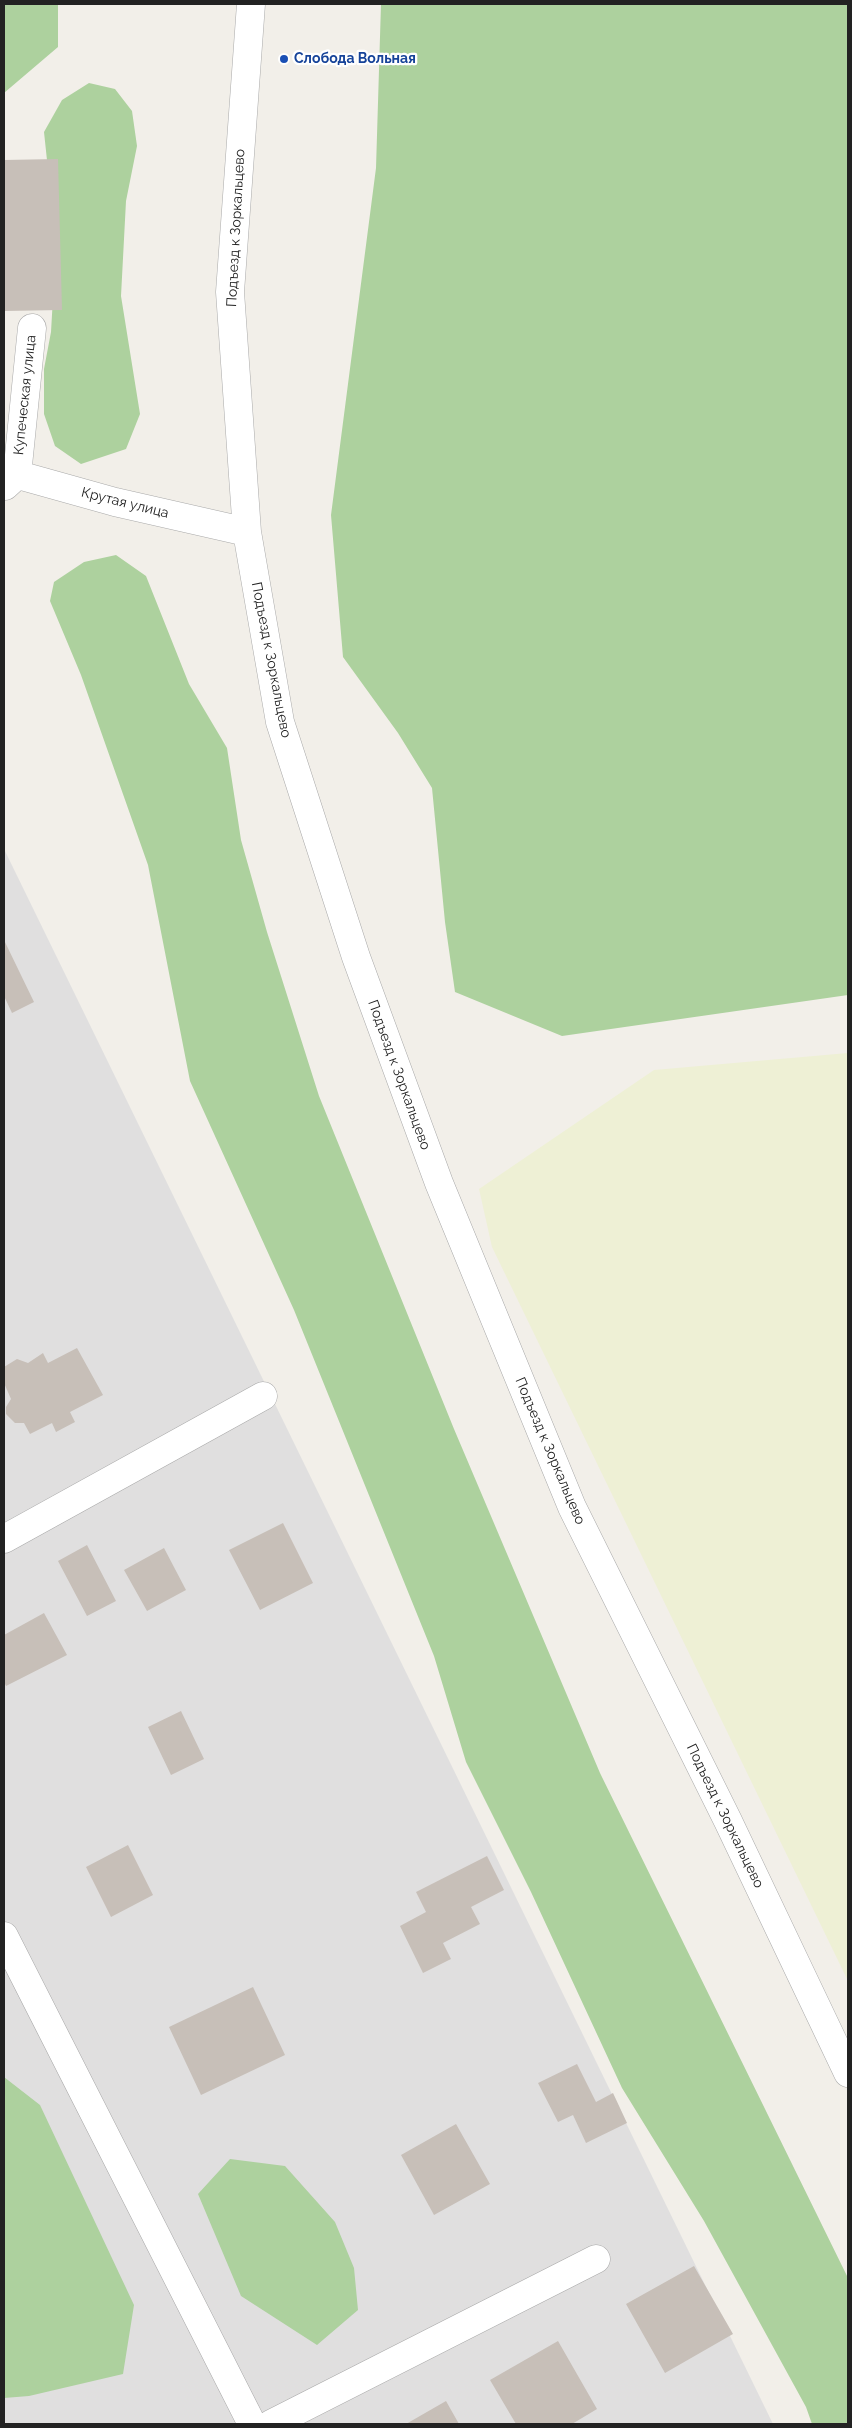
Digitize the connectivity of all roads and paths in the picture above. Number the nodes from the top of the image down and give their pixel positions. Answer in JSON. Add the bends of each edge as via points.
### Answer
{"nodes":[{"id":1,"x":251,"y":4,"type":"edge"},
{"id":2,"x":32,"y":328,"type":"dead end"},
{"id":3,"x":8,"y":478,"type":"edge"},
{"id":4,"x":247,"y":532,"type":"junction"},
{"id":5,"x":263,"y":1396,"type":"dead end"},
{"id":6,"x":4,"y":1539,"type":"edge"},
{"id":7,"x":4,"y":1936,"type":"edge"},
{"id":8,"x":848,"y":2073,"type":"edge"},
{"id":9,"x":596,"y":2259,"type":"dead end"},
{"id":10,"x":252,"y":2424,"type":"edge"},
{"id":11,"x":271,"y":2424,"type":"edge"}],
"edges":[{"from":1,"to":4,"type":"street","name":"Подъезд к Зоркальцево","via":[[230,292]]},
{"from":2,"to":3,"type":"street","name":"Купеческая улица"},
{"from":3,"to":4,"type":"street","name":"Крутая улица"},
{"from":4,"to":8,"type":"street","name":"Подъезд к Зоркальцево","via":[[280,722],[356,957],[439,1184],[572,1507],[728,1821]]},
{"from":5,"to":6,"type":"street"},
{"from":7,"to":10,"type":"street"},
{"from":9,"to":11,"type":"street"}]}
